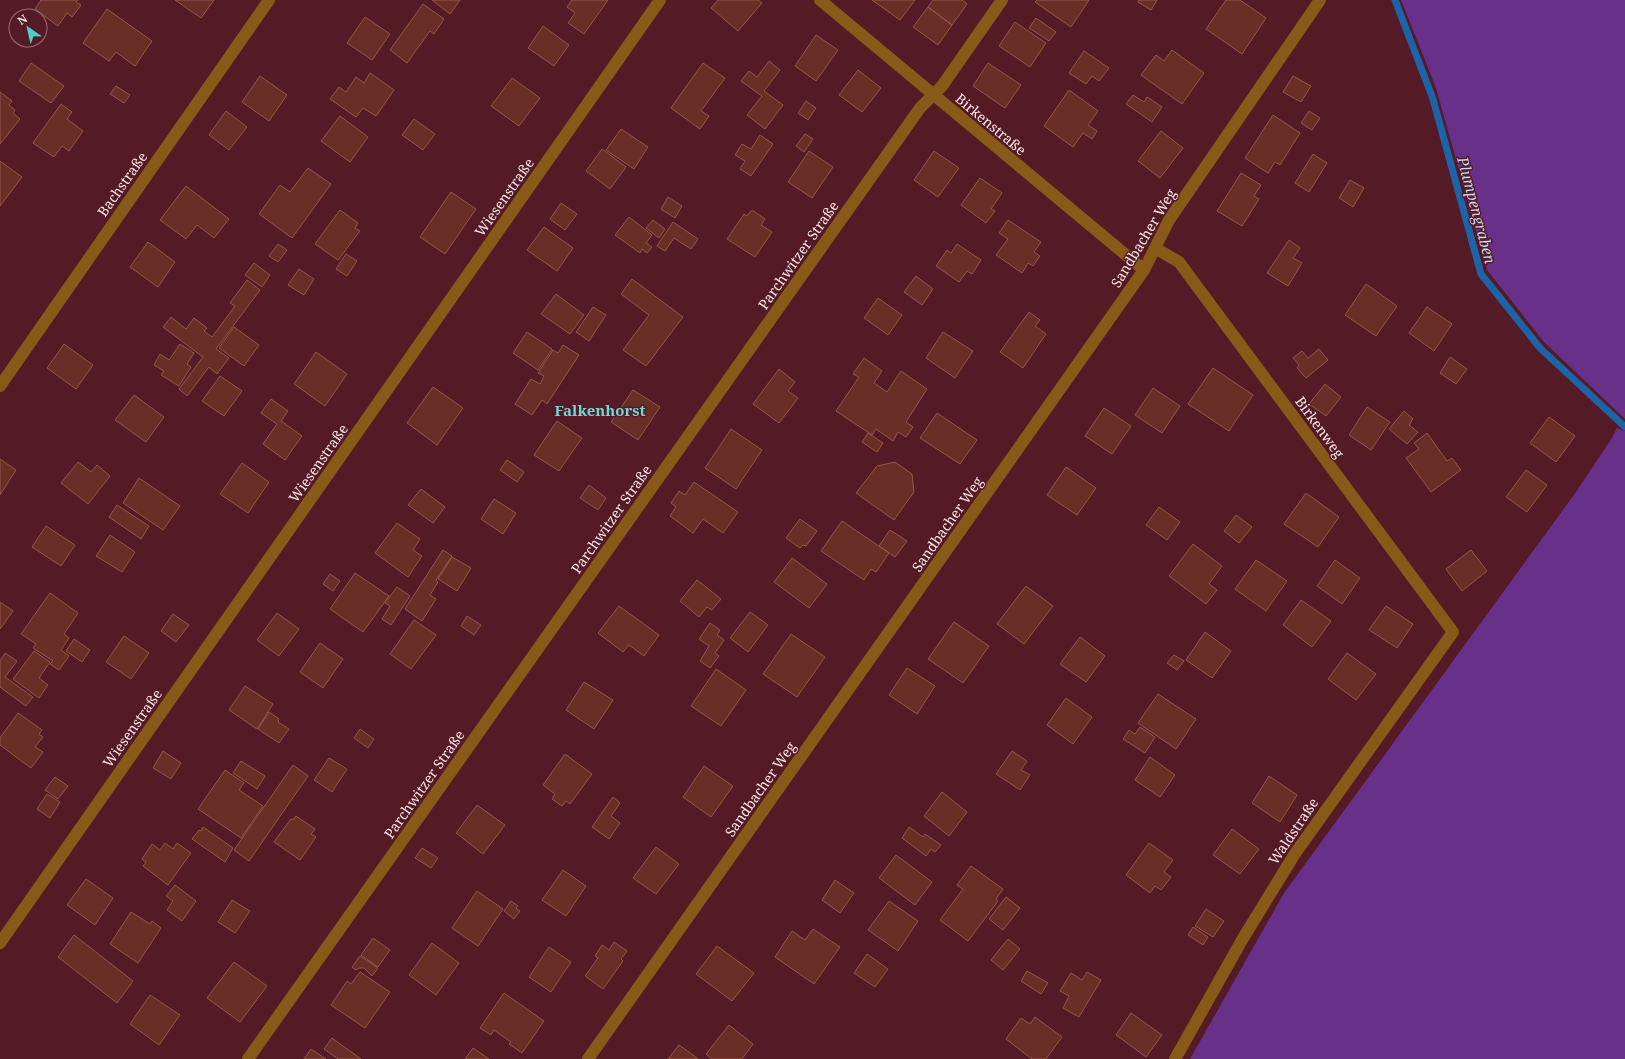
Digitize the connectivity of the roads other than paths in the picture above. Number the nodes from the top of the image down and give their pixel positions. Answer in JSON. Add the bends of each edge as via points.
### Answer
{"nodes":[{"id":1,"x":269,"y":0,"type":"edge"},
{"id":2,"x":660,"y":0,"type":"edge"},
{"id":3,"x":820,"y":0,"type":"edge"},
{"id":4,"x":1002,"y":0,"type":"edge"},
{"id":5,"x":1320,"y":0,"type":"edge"},
{"id":6,"x":933,"y":95,"type":"junction"},
{"id":7,"x":1155,"y":248,"type":"junction"},
{"id":8,"x":1144,"y":270,"type":"junction"},
{"id":9,"x":0,"y":386,"type":"edge"},
{"id":10,"x":1454,"y":632,"type":"joint"},
{"id":11,"x":0,"y":943,"type":"edge"},
{"id":12,"x":248,"y":1059,"type":"edge"},
{"id":13,"x":588,"y":1059,"type":"edge"},
{"id":14,"x":1175,"y":1059,"type":"edge"}],
"edges":[{"from":1,"to":9,"type":"street","name":"Bachstraße"},
{"from":2,"to":11,"type":"street","name":"Wiesenstraße"},
{"from":3,"to":6,"type":"street","name":"Birkenstraße"},
{"from":4,"to":6,"type":"street","name":"Parchwitzer Straße","via":[[946,81]]},
{"from":5,"to":7,"type":"street","name":"Sandbacher Weg","via":[[1169,220]]},
{"from":6,"to":8,"type":"street","name":"Birkenstraße"},
{"from":6,"to":12,"type":"street","name":"Parchwitzer Straße","via":[[920,108]]},
{"from":7,"to":8,"type":"street","name":"Sandbacher Weg"},
{"from":7,"to":10,"type":"street","name":"Birkenweg","via":[[1179,262]]},
{"from":8,"to":13,"type":"street","name":"Sandbacher Weg"},
{"from":10,"to":14,"type":"street","name":"Waldstraße","via":[[1294,855],[1242,940]]}]}
